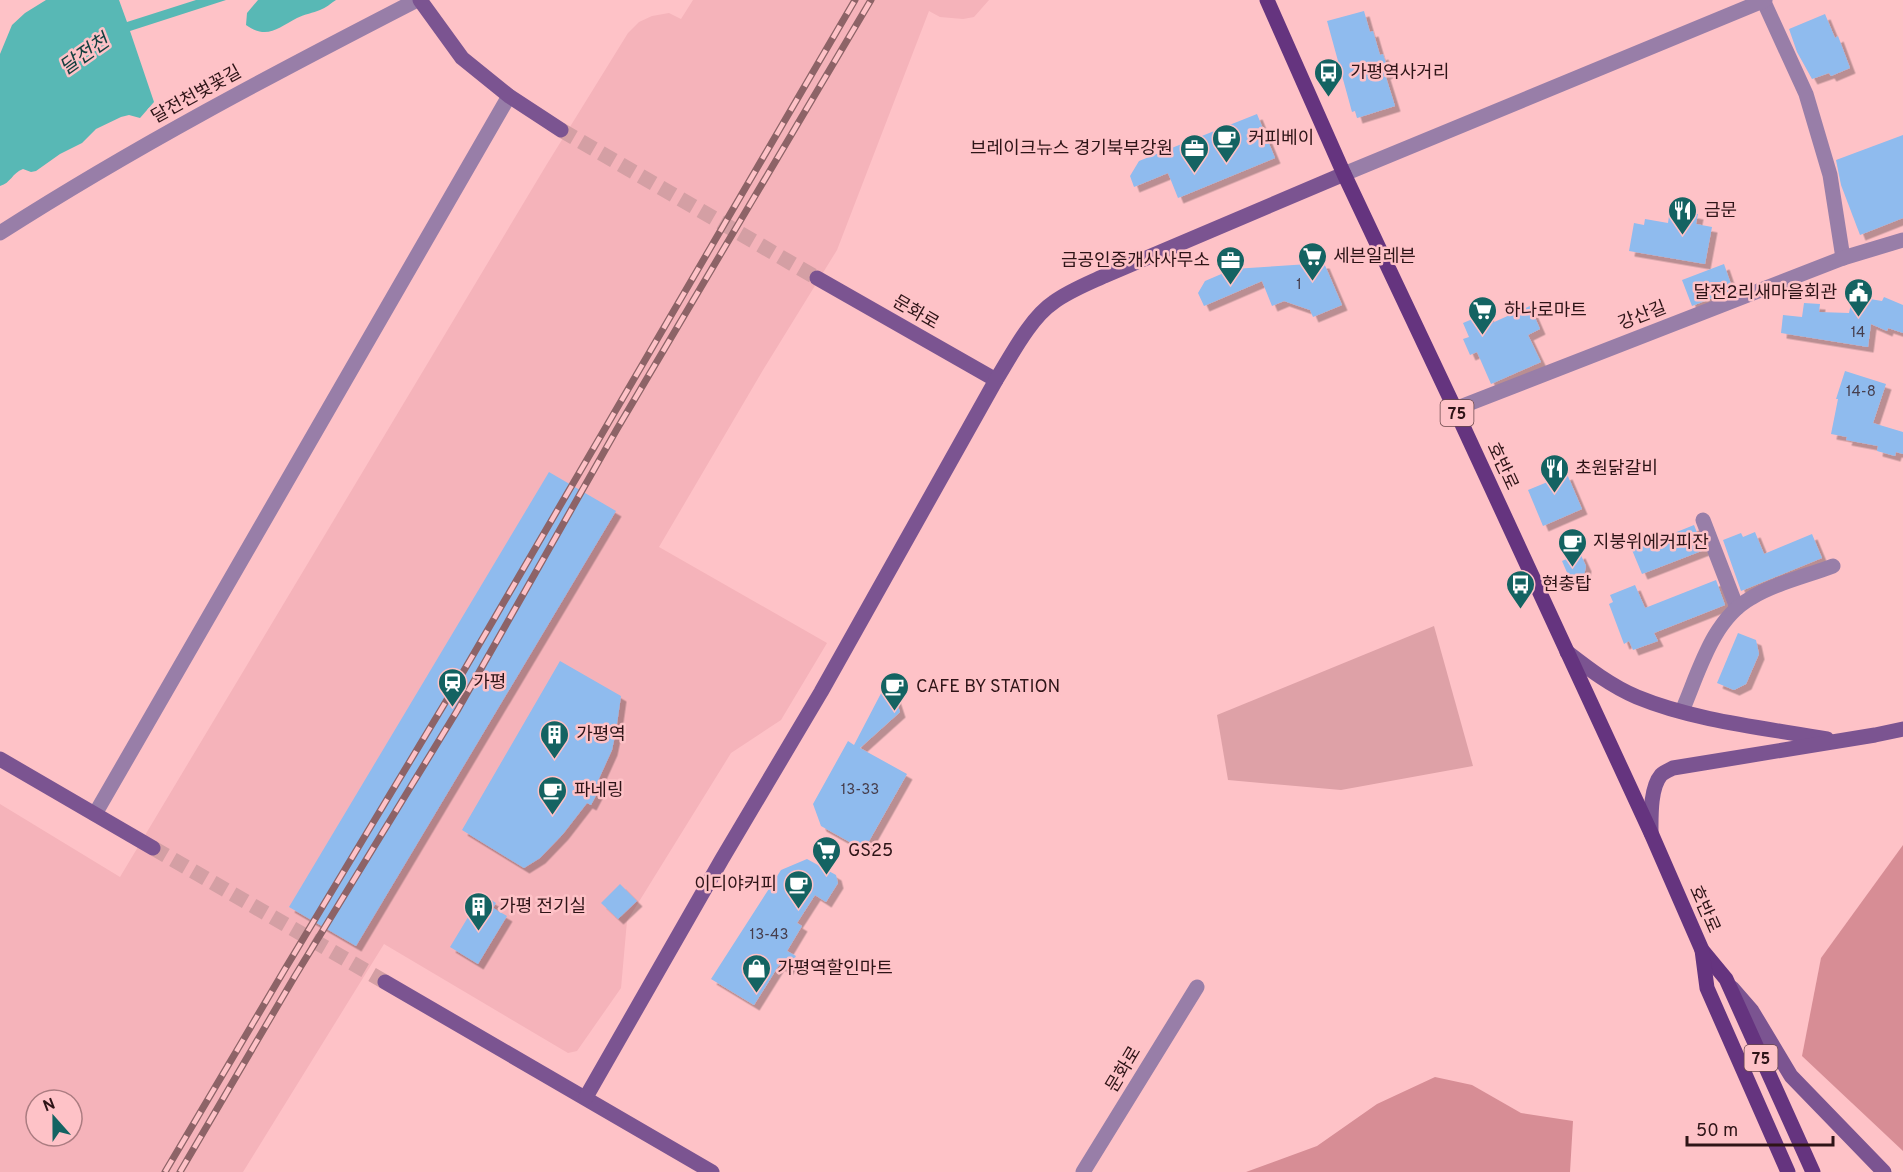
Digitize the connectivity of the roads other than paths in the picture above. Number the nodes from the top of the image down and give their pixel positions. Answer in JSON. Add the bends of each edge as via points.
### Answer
{"nodes":[{"id":1,"x":418,"y":0,"type":"edge"},
{"id":2,"x":1267,"y":0,"type":"edge"},
{"id":3,"x":1764,"y":0,"type":"edge"},
{"id":4,"x":509,"y":96,"type":"junction"},
{"id":5,"x":561,"y":130,"type":"tunnel mouth"},
{"id":6,"x":1344,"y":174,"type":"junction"},
{"id":7,"x":0,"y":233,"type":"edge"},
{"id":8,"x":1903,"y":240,"type":"edge"},
{"id":9,"x":1843,"y":258,"type":"junction"},
{"id":10,"x":817,"y":278,"type":"tunnel mouth"},
{"id":11,"x":996,"y":380,"type":"junction"},
{"id":12,"x":1455,"y":409,"type":"junction"},
{"id":13,"x":1703,"y":520,"type":"dead end"},
{"id":14,"x":1833,"y":566,"type":"dead end"},
{"id":15,"x":1737,"y":608,"type":"junction"},
{"id":16,"x":1567,"y":652,"type":"junction"},
{"id":17,"x":1682,"y":711,"type":"junction"},
{"id":18,"x":1903,"y":729,"type":"edge"},
{"id":19,"x":1839,"y":741,"type":"junction"},
{"id":20,"x":0,"y":759,"type":"edge"},
{"id":21,"x":95,"y":814,"type":"junction"},
{"id":22,"x":1651,"y":833,"type":"junction"},
{"id":23,"x":153,"y":848,"type":"tunnel mouth"},
{"id":24,"x":1702,"y":950,"type":"junction"},
{"id":25,"x":1726,"y":979,"type":"junction"},
{"id":26,"x":385,"y":982,"type":"tunnel mouth"},
{"id":27,"x":1197,"y":987,"type":"dead end"},
{"id":28,"x":586,"y":1097,"type":"junction"},
{"id":29,"x":712,"y":1172,"type":"edge"},
{"id":30,"x":1083,"y":1172,"type":"edge"},
{"id":31,"x":1788,"y":1172,"type":"edge"},
{"id":32,"x":1813,"y":1172,"type":"edge"},
{"id":33,"x":1884,"y":1172,"type":"edge"}],
"edges":[{"from":1,"to":4,"type":"street","via":[[462,58]]},
{"from":1,"to":7,"type":"street","name":"달전천벚꽃길","via":[[251,85]]},
{"from":2,"to":6,"type":"main road","name":"호반로","number":"75"},
{"from":3,"to":6,"type":"street"},
{"from":3,"to":9,"type":"street","via":[[1809,103],[1830,175]]},
{"from":4,"to":5,"type":"street"},
{"from":4,"to":21,"type":"street"},
{"from":6,"to":11,"type":"street","via":[[1075,289],[1052,303],[1024,333]]},
{"from":6,"to":12,"type":"main road","name":"호반로","number":"75"},
{"from":8,"to":9,"type":"street","name":"강산길"},
{"from":9,"to":12,"type":"street","name":"강산길"},
{"from":10,"to":11,"type":"street","name":"문화로"},
{"from":11,"to":28,"type":"street"},
{"from":12,"to":16,"type":"main road","name":"호반로","number":"75"},
{"from":13,"to":15,"type":"street"},
{"from":14,"to":15,"type":"street","via":[[1761,593]]},
{"from":15,"to":17,"type":"street","via":[[1712,642]]},
{"from":16,"to":17,"type":"street","via":[[1637,697]]},
{"from":16,"to":22,"type":"main road","name":"호반로","number":"75"},
{"from":17,"to":19,"type":"street"},
{"from":18,"to":19,"type":"street"},
{"from":19,"to":22,"type":"street","via":[[1673,768],[1661,774],[1655,784]]},
{"from":20,"to":21,"type":"street"},
{"from":21,"to":23,"type":"street"},
{"from":22,"to":24,"type":"main road","name":"호반로","number":"75"},
{"from":24,"to":25,"type":"main road","name":"호반로","number":"75"},
{"from":24,"to":31,"type":"main road","name":"호반로","number":"75","via":[[1707,988]]},
{"from":25,"to":32,"type":"main road","name":"호반로","number":"75"},
{"from":25,"to":33,"type":"street","name":"호반로","via":[[1752,1011],[1791,1076]]},
{"from":26,"to":28,"type":"street"},
{"from":27,"to":30,"type":"street","name":"문화로"},
{"from":28,"to":29,"type":"street"}]}
